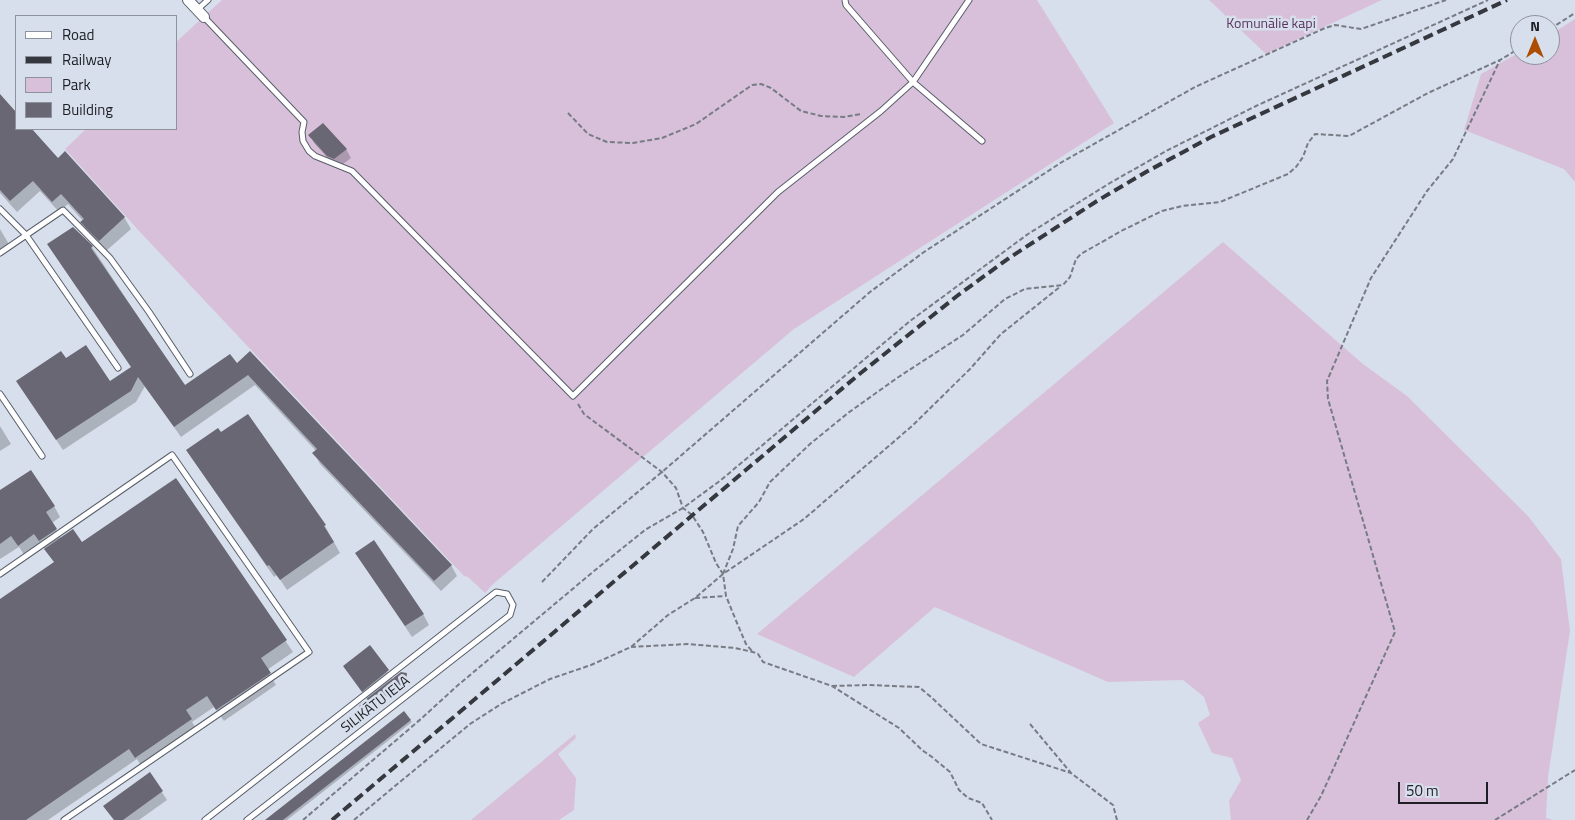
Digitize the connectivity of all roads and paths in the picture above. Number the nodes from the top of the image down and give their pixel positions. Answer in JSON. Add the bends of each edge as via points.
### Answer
{"nodes":[{"id":1,"x":188,"y":0,"type":"edge"},
{"id":2,"x":208,"y":0,"type":"edge"},
{"id":3,"x":845,"y":0,"type":"edge"},
{"id":4,"x":969,"y":0,"type":"edge"},
{"id":5,"x":1446,"y":0,"type":"edge"},
{"id":6,"x":1488,"y":0,"type":"edge"},
{"id":7,"x":201,"y":13,"type":"junction"},
{"id":8,"x":1575,"y":13,"type":"edge"},
{"id":9,"x":1560,"y":23,"type":"edge"},
{"id":10,"x":1510,"y":54,"type":"edge"},
{"id":11,"x":1500,"y":60,"type":"junction"},
{"id":12,"x":913,"y":82,"type":"junction"},
{"id":13,"x":568,"y":113,"type":"dead end"},
{"id":14,"x":862,"y":114,"type":"dead end"},
{"id":15,"x":982,"y":141,"type":"dead end"},
{"id":16,"x":0,"y":209,"type":"edge"},
{"id":17,"x":26,"y":235,"type":"junction"},
{"id":18,"x":0,"y":253,"type":"edge"},
{"id":19,"x":1062,"y":285,"type":"junction"},
{"id":20,"x":118,"y":368,"type":"dead end"},
{"id":21,"x":190,"y":374,"type":"dead end"},
{"id":22,"x":0,"y":394,"type":"edge"},
{"id":23,"x":573,"y":396,"type":"junction"},
{"id":24,"x":42,"y":456,"type":"dead end"},
{"id":25,"x":662,"y":472,"type":"junction"},
{"id":26,"x":683,"y":508,"type":"junction"},
{"id":27,"x":0,"y":574,"type":"edge"},
{"id":28,"x":723,"y":574,"type":"junction"},
{"id":29,"x":542,"y":582,"type":"dead end"},
{"id":30,"x":726,"y":596,"type":"junction"},
{"id":31,"x":695,"y":598,"type":"junction"},
{"id":32,"x":632,"y":647,"type":"junction"},
{"id":33,"x":753,"y":652,"type":"junction"},
{"id":34,"x":832,"y":686,"type":"junction"},
{"id":35,"x":1030,"y":724,"type":"dead end"},
{"id":36,"x":1575,"y":770,"type":"edge"},
{"id":37,"x":1071,"y":773,"type":"junction"},
{"id":38,"x":64,"y":820,"type":"edge"},
{"id":39,"x":205,"y":820,"type":"edge"},
{"id":40,"x":248,"y":820,"type":"edge"},
{"id":41,"x":303,"y":820,"type":"edge"},
{"id":42,"x":354,"y":820,"type":"edge"},
{"id":43,"x":992,"y":820,"type":"edge"},
{"id":44,"x":1117,"y":820,"type":"edge"},
{"id":45,"x":1306,"y":820,"type":"edge"},
{"id":46,"x":1495,"y":820,"type":"edge"}],
"edges":[{"from":1,"to":7,"type":"street"},
{"from":2,"to":7,"type":"lane"},
{"from":3,"to":12,"type":"lane"},
{"from":4,"to":12,"type":"lane"},
{"from":5,"to":25,"type":"path","via":[[1362,29],[1335,25],[1325,28],[1195,87],[1062,162],[924,252],[870,292]]},
{"from":6,"to":26,"type":"path","via":[[1168,150],[1036,229],[910,321],[721,480]]},
{"from":7,"to":23,"type":"lane","via":[[304,122],[303,141],[309,151],[352,171]]},
{"from":8,"to":9,"type":"path"},
{"from":10,"to":11,"type":"path"},
{"from":11,"to":19,"type":"path","via":[[1428,93],[1349,136],[1315,134],[1300,162],[1288,174],[1220,202],[1162,211],[1121,231],[1081,254],[1070,277]]},
{"from":11,"to":45,"type":"path","via":[[1453,159],[1427,191],[1371,278],[1327,381],[1328,399],[1395,632],[1321,796]]},
{"from":12,"to":15,"type":"lane"},
{"from":12,"to":23,"type":"lane","via":[[778,192]]},
{"from":13,"to":14,"type":"path","via":[[588,134],[607,142],[633,143],[662,138],[696,124],[752,84],[771,88],[801,110],[821,116]]},
{"from":16,"to":17,"type":"lane"},
{"from":17,"to":18,"type":"lane"},
{"from":17,"to":20,"type":"lane"},
{"from":17,"to":21,"type":"lane","via":[[63,210],[110,258]]},
{"from":19,"to":28,"type":"path","via":[[1001,334],[912,426],[804,519]]},
{"from":19,"to":28,"type":"path","via":[[1025,289],[1005,299],[963,335],[896,378],[810,444],[770,482],[759,502],[738,526]]},
{"from":22,"to":24,"type":"lane"},
{"from":23,"to":25,"type":"path","via":[[584,414]]},
{"from":25,"to":26,"type":"path","via":[[676,488]]},
{"from":25,"to":29,"type":"path","via":[[593,528]]},
{"from":26,"to":28,"type":"path","via":[[703,532]]},
{"from":26,"to":41,"type":"path","via":[[645,530],[594,570]]},
{"from":27,"to":38,"type":"lane","via":[[172,455],[308,652]]},
{"from":28,"to":30,"type":"path"},
{"from":28,"to":31,"type":"path"},
{"from":30,"to":31,"type":"path"},
{"from":30,"to":33,"type":"path","via":[[746,644]]},
{"from":31,"to":32,"type":"path","via":[[668,615]]},
{"from":32,"to":33,"type":"path","via":[[688,644]]},
{"from":32,"to":42,"type":"path","via":[[550,679],[493,709],[470,724]]},
{"from":33,"to":34,"type":"path","via":[[763,662]]},
{"from":34,"to":37,"type":"path","via":[[919,687],[981,744]]},
{"from":34,"to":43,"type":"path","via":[[898,728],[950,772],[959,790],[968,798],[982,803]]},
{"from":35,"to":37,"type":"path"},
{"from":36,"to":46,"type":"path"},
{"from":37,"to":44,"type":"path","via":[[1113,805]]},
{"from":39,"to":40,"type":"lane","name":"SILIKĀTU IELA","via":[[496,592],[507,594],[514,605],[510,615]]}]}
